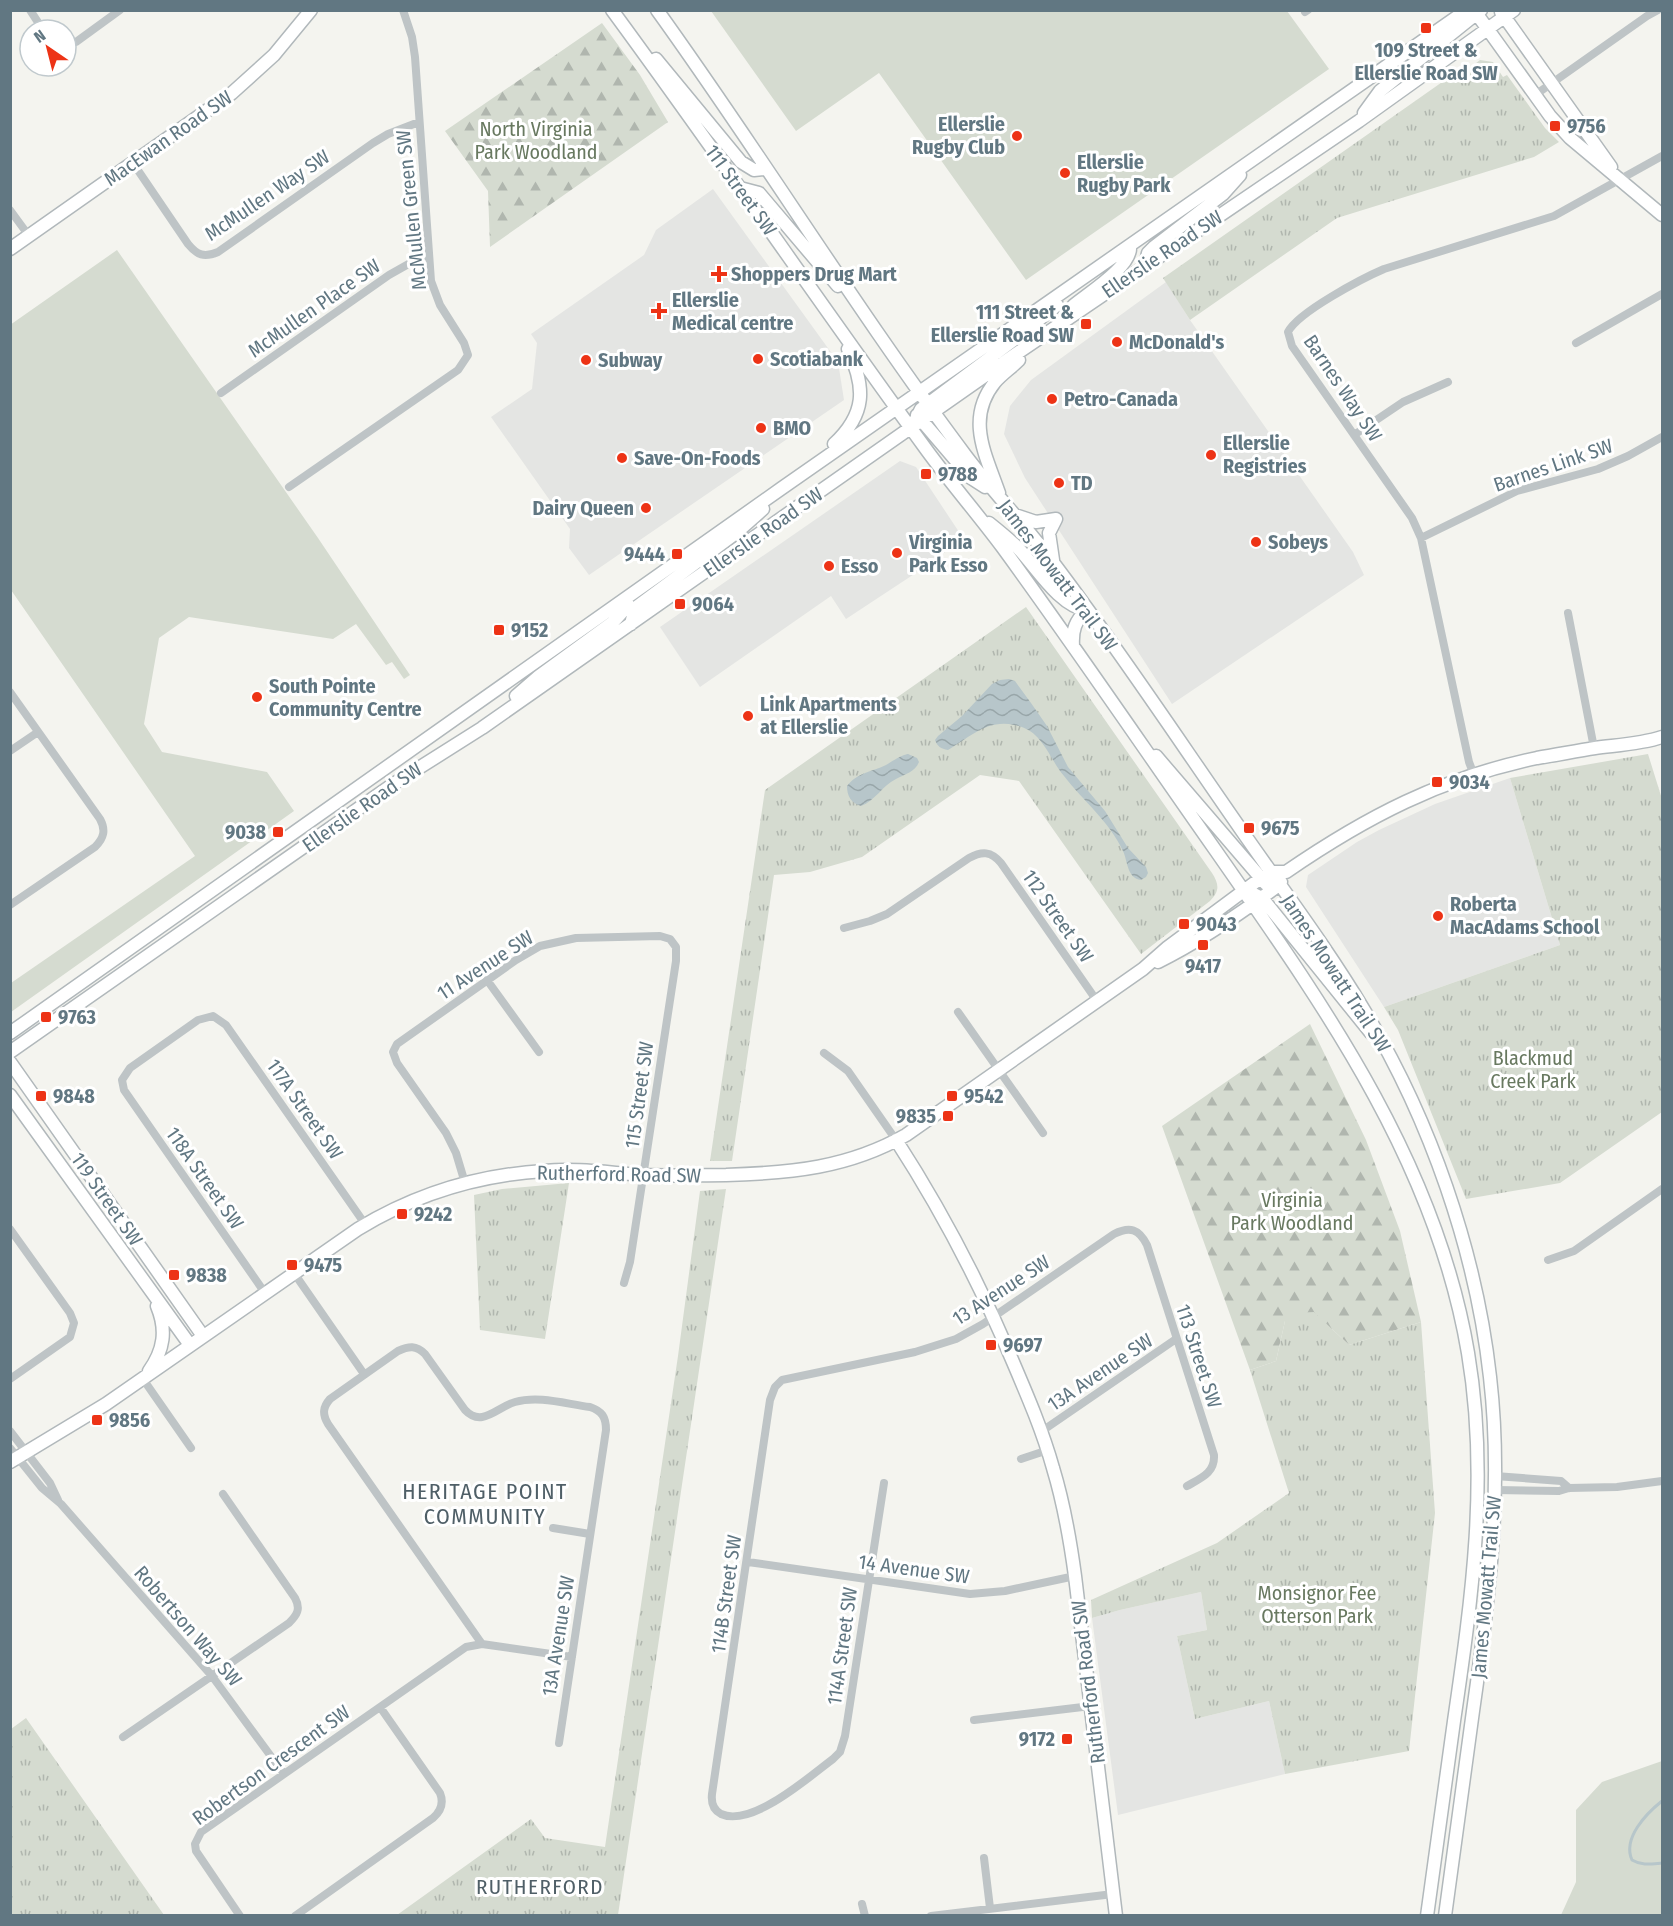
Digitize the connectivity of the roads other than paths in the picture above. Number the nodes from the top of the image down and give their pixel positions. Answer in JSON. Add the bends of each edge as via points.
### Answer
{"nodes":[{"id":1,"x":120,"y":10,"type":"edge"},
{"id":2,"x":311,"y":10,"type":"edge"},
{"id":3,"x":403,"y":10,"type":"edge"},
{"id":4,"x":612,"y":10,"type":"edge"},
{"id":5,"x":657,"y":10,"type":"edge"},
{"id":6,"x":1493,"y":10,"type":"edge"},
{"id":7,"x":1658,"y":10,"type":"edge"},
{"id":8,"x":1475,"y":11,"type":"edge"},
{"id":9,"x":1506,"y":13,"type":"edge"},
{"id":10,"x":1488,"y":29,"type":"junction"},
{"id":11,"x":78,"y":41,"type":"edge"},
{"id":12,"x":638,"y":45,"type":"junction"},
{"id":13,"x":1550,"y":84,"type":"junction"},
{"id":14,"x":1534,"y":95,"type":"junction"},
{"id":15,"x":1359,"y":121,"type":"junction"},
{"id":16,"x":419,"y":122,"type":"junction"},
{"id":17,"x":1258,"y":156,"type":"junction"},
{"id":18,"x":1662,"y":156,"type":"edge"},
{"id":19,"x":133,"y":163,"type":"junction"},
{"id":20,"x":765,"y":169,"type":"junction"},
{"id":21,"x":1620,"y":180,"type":"junction"},
{"id":22,"x":740,"y":188,"type":"junction"},
{"id":23,"x":10,"y":210,"type":"edge"},
{"id":24,"x":1662,"y":215,"type":"edge"},
{"id":25,"x":29,"y":236,"type":"junction"},
{"id":26,"x":1130,"y":246,"type":"junction"},
{"id":27,"x":10,"y":249,"type":"edge"},
{"id":28,"x":428,"y":253,"type":"junction"},
{"id":29,"x":1144,"y":266,"type":"junction"},
{"id":30,"x":1093,"y":271,"type":"junction"},
{"id":31,"x":1662,"y":294,"type":"edge"},
{"id":32,"x":860,"y":308,"type":"junction"},
{"id":33,"x":833,"y":318,"type":"junction"},
{"id":34,"x":1054,"y":327,"type":"junction"},
{"id":35,"x":1039,"y":338,"type":"junction"},
{"id":36,"x":1576,"y":343,"type":"dead end"},
{"id":37,"x":902,"y":366,"type":"junction"},
{"id":38,"x":1448,"y":382,"type":"dead end"},
{"id":39,"x":920,"y":392,"type":"junction"},
{"id":40,"x":221,"y":393,"type":"dead end"},
{"id":41,"x":897,"y":408,"type":"junction"},
{"id":42,"x":931,"y":408,"type":"junction"},
{"id":43,"x":920,"y":418,"type":"junction"},
{"id":44,"x":911,"y":428,"type":"junction"},
{"id":45,"x":1354,"y":435,"type":"junction"},
{"id":46,"x":1662,"y":437,"type":"edge"},
{"id":47,"x":804,"y":472,"type":"junction"},
{"id":48,"x":289,"y":487,"type":"dead end"},
{"id":49,"x":782,"y":488,"type":"junction"},
{"id":50,"x":1002,"y":500,"type":"junction"},
{"id":51,"x":974,"y":511,"type":"junction"},
{"id":52,"x":1014,"y":514,"type":"junction"},
{"id":53,"x":1421,"y":538,"type":"junction"},
{"id":54,"x":1054,"y":563,"type":"junction"},
{"id":55,"x":628,"y":597,"type":"junction"},
{"id":56,"x":1087,"y":610,"type":"junction"},
{"id":57,"x":1568,"y":614,"type":"dead end"},
{"id":58,"x":631,"y":624,"type":"junction"},
{"id":59,"x":1073,"y":647,"type":"junction"},
{"id":60,"x":10,"y":692,"type":"edge"},
{"id":61,"x":482,"y":728,"type":"junction"},
{"id":62,"x":38,"y":732,"type":"junction"},
{"id":63,"x":1137,"y":740,"type":"junction"},
{"id":64,"x":1661,"y":742,"type":"edge"},
{"id":65,"x":1594,"y":748,"type":"junction"},
{"id":66,"x":10,"y":751,"type":"edge"},
{"id":67,"x":1474,"y":775,"type":"junction"},
{"id":68,"x":1286,"y":872,"type":"junction"},
{"id":69,"x":1266,"y":875,"type":"junction"},
{"id":70,"x":1279,"y":885,"type":"junction"},
{"id":71,"x":1243,"y":891,"type":"junction"},
{"id":72,"x":1257,"y":902,"type":"junction"},
{"id":73,"x":10,"y":905,"type":"edge"},
{"id":74,"x":844,"y":928,"type":"dead end"},
{"id":75,"x":676,"y":947,"type":"joint"},
{"id":76,"x":1143,"y":969,"type":"junction"},
{"id":77,"x":487,"y":980,"type":"junction"},
{"id":78,"x":1097,"y":1001,"type":"junction"},
{"id":79,"x":958,"y":1012,"type":"dead end"},
{"id":80,"x":213,"y":1016,"type":"joint"},
{"id":81,"x":10,"y":1033,"type":"edge"},
{"id":82,"x":10,"y":1052,"type":"edge"},
{"id":83,"x":539,"y":1052,"type":"dead end"},
{"id":84,"x":824,"y":1053,"type":"dead end"},
{"id":85,"x":1388,"y":1053,"type":"junction"},
{"id":86,"x":10,"y":1062,"type":"edge"},
{"id":87,"x":998,"y":1070,"type":"junction"},
{"id":88,"x":10,"y":1095,"type":"edge"},
{"id":89,"x":1042,"y":1133,"type":"dead end"},
{"id":90,"x":896,"y":1140,"type":"junction"},
{"id":91,"x":644,"y":1175,"type":"junction"},
{"id":92,"x":465,"y":1183,"type":"junction"},
{"id":93,"x":1662,"y":1189,"type":"edge"},
{"id":94,"x":365,"y":1224,"type":"junction"},
{"id":95,"x":10,"y":1229,"type":"edge"},
{"id":96,"x":1133,"y":1229,"type":"joint"},
{"id":97,"x":1548,"y":1260,"type":"dead end"},
{"id":98,"x":294,"y":1273,"type":"junction"},
{"id":99,"x":624,"y":1283,"type":"dead end"},
{"id":100,"x":265,"y":1293,"type":"junction"},
{"id":101,"x":154,"y":1296,"type":"junction"},
{"id":102,"x":994,"y":1317,"type":"junction"},
{"id":103,"x":203,"y":1336,"type":"junction"},
{"id":104,"x":1176,"y":1339,"type":"junction"},
{"id":105,"x":190,"y":1345,"type":"junction"},
{"id":106,"x":364,"y":1374,"type":"junction"},
{"id":107,"x":10,"y":1379,"type":"edge"},
{"id":108,"x":142,"y":1379,"type":"junction"},
{"id":109,"x":775,"y":1387,"type":"joint"},
{"id":110,"x":10,"y":1431,"type":"edge"},
{"id":111,"x":1042,"y":1431,"type":"junction"},
{"id":112,"x":190,"y":1448,"type":"dead end"},
{"id":113,"x":1048,"y":1450,"type":"junction"},
{"id":114,"x":16,"y":1455,"type":"edge"},
{"id":115,"x":1021,"y":1459,"type":"dead end"},
{"id":116,"x":1495,"y":1476,"type":"junction"},
{"id":117,"x":1662,"y":1481,"type":"edge"},
{"id":118,"x":1478,"y":1482,"type":"junction"},
{"id":119,"x":884,"y":1483,"type":"dead end"},
{"id":120,"x":1187,"y":1486,"type":"dead end"},
{"id":121,"x":1569,"y":1488,"type":"junction"},
{"id":122,"x":1495,"y":1490,"type":"junction"},
{"id":123,"x":223,"y":1494,"type":"dead end"},
{"id":124,"x":553,"y":1528,"type":"dead end"},
{"id":125,"x":590,"y":1534,"type":"junction"},
{"id":126,"x":748,"y":1562,"type":"junction"},
{"id":127,"x":1076,"y":1576,"type":"junction"},
{"id":128,"x":868,"y":1580,"type":"junction"},
{"id":129,"x":482,"y":1644,"type":"junction"},
{"id":130,"x":572,"y":1657,"type":"junction"},
{"id":131,"x":212,"y":1676,"type":"junction"},
{"id":132,"x":1091,"y":1706,"type":"junction"},
{"id":133,"x":380,"y":1707,"type":"junction"},
{"id":134,"x":974,"y":1720,"type":"dead end"},
{"id":135,"x":123,"y":1737,"type":"dead end"},
{"id":136,"x":559,"y":1743,"type":"dead end"},
{"id":137,"x":844,"y":1743,"type":"joint"},
{"id":138,"x":284,"y":1774,"type":"junction"},
{"id":139,"x":984,"y":1858,"type":"dead end"},
{"id":140,"x":1113,"y":1894,"type":"junction"},
{"id":141,"x":862,"y":1905,"type":"dead end"},
{"id":142,"x":990,"y":1908,"type":"junction"},
{"id":143,"x":240,"y":1916,"type":"edge"},
{"id":144,"x":294,"y":1916,"type":"edge"},
{"id":145,"x":865,"y":1916,"type":"edge"},
{"id":146,"x":932,"y":1916,"type":"edge"},
{"id":147,"x":1116,"y":1916,"type":"edge"},
{"id":148,"x":1427,"y":1916,"type":"edge"},
{"id":149,"x":1445,"y":1916,"type":"edge"}],
"edges":[{"from":1,"to":11,"type":"street"},
{"from":2,"to":19,"type":"main road","name":"MacEwan Road SW","via":[[250,78]]},
{"from":3,"to":16,"type":"street","name":"McMullen Green SW","via":[[414,45]]},
{"from":4,"to":12,"type":"main road","name":"111 Street SW"},
{"from":5,"to":20,"type":"main road","name":"111 Street SW"},
{"from":6,"to":10,"type":"main road"},
{"from":7,"to":13,"type":"street"},
{"from":8,"to":10,"type":"main road"},
{"from":8,"to":15,"type":"main road","via":[[1380,91]]},
{"from":8,"to":17,"type":"main road","name":"Ellerslie Road SW"},
{"from":9,"to":10,"type":"main road","name":"Ellerslie Road SW"},
{"from":9,"to":13,"type":"main road"},
{"from":10,"to":14,"type":"main road"},
{"from":10,"to":15,"type":"main road","name":"Ellerslie Road SW"},
{"from":12,"to":20,"type":"main road","via":[[667,71],[741,162],[754,170]]},
{"from":12,"to":22,"type":"main road","name":"111 Street SW"},
{"from":13,"to":14,"type":"street"},
{"from":13,"to":21,"type":"main road"},
{"from":14,"to":21,"type":"main road","via":[[1578,146]]},
{"from":15,"to":29,"type":"main road","name":"Ellerslie Road SW"},
{"from":16,"to":19,"type":"street","name":"McMullen Way SW","via":[[381,138],[218,252],[205,256],[188,244]]},
{"from":16,"to":28,"type":"street","name":"McMullen Green SW"},
{"from":17,"to":26,"type":"main road","name":"Ellerslie Road SW"},
{"from":17,"to":29,"type":"main road","via":[[1223,194],[1154,247]]},
{"from":18,"to":21,"type":"street"},
{"from":19,"to":25,"type":"main road","name":"MacEwan Road SW"},
{"from":20,"to":32,"type":"main road","name":"111 Street SW"},
{"from":21,"to":24,"type":"main road"},
{"from":21,"to":45,"type":"street","name":"Barnes Way SW","via":[[1544,220],[1374,273],[1333,296],[1291,327],[1288,337],[1292,346]]},
{"from":22,"to":32,"type":"main road","via":[[759,193],[824,272]]},
{"from":22,"to":33,"type":"main road","name":"111 Street SW"},
{"from":23,"to":25,"type":"street"},
{"from":25,"to":27,"type":"main road","name":"MacEwan Road SW"},
{"from":26,"to":30,"type":"main road","name":"Ellerslie Road SW"},
{"from":26,"to":34,"type":"main road","via":[[1131,252],[1123,264]]},
{"from":28,"to":40,"type":"street","name":"McMullen Place SW","via":[[389,275]]},
{"from":28,"to":48,"type":"street","name":"McMullen Green SW","via":[[436,296],[466,346],[465,362]]},
{"from":29,"to":34,"type":"main road","name":"Ellerslie Road SW"},
{"from":30,"to":37,"type":"main road","via":[[930,377],[916,378]]},
{"from":30,"to":39,"type":"main road","name":"Ellerslie Road SW"},
{"from":30,"to":42,"type":"main road","via":[[1046,315]]},
{"from":31,"to":36,"type":"street"},
{"from":32,"to":37,"type":"main road","name":"111 Street SW"},
{"from":33,"to":41,"type":"main road","name":"111 Street SW"},
{"from":33,"to":47,"type":"main road","via":[[854,363],[860,397],[858,410],[854,423],[843,436]]},
{"from":34,"to":35,"type":"main road","name":"Ellerslie Road SW"},
{"from":35,"to":42,"type":"main road","name":"Ellerslie Road SW"},
{"from":35,"to":50,"type":"main road","via":[[994,384],[981,410],[983,448]]},
{"from":37,"to":39,"type":"main road","name":"111 Street SW"},
{"from":38,"to":45,"type":"street","via":[[1403,402]]},
{"from":39,"to":41,"type":"main road","name":"Ellerslie Road SW"},
{"from":39,"to":42,"type":"main road","name":"111 Street SW"},
{"from":41,"to":43,"type":"main road","via":[[907,409]]},
{"from":41,"to":44,"type":"main road","name":"111 Street SW"},
{"from":41,"to":47,"type":"main road","name":"Ellerslie Road SW"},
{"from":42,"to":43,"type":"main road","name":"Ellerslie Road SW"},
{"from":42,"to":50,"type":"main road","name":"James Mowatt Trail SW"},
{"from":43,"to":44,"type":"main road","name":"Ellerslie Road SW"},
{"from":43,"to":50,"type":"main road","via":[[971,478]]},
{"from":44,"to":51,"type":"main road","name":"James Mowatt Trail SW"},
{"from":44,"to":58,"type":"main road","name":"Ellerslie Road SW"},
{"from":45,"to":53,"type":"street","name":"Barnes Way SW","via":[[1412,518]]},
{"from":46,"to":53,"type":"street","name":"Barnes Link SW","via":[[1598,469],[1517,491]]},
{"from":47,"to":49,"type":"main road","name":"Ellerslie Road SW"},
{"from":49,"to":55,"type":"main road","name":"Ellerslie Road SW"},
{"from":49,"to":58,"type":"main road","via":[[736,533],[635,608]]},
{"from":50,"to":52,"type":"main road","name":"James Mowatt Trail SW"},
{"from":51,"to":56,"type":"main road","via":[[1018,548],[1065,600],[1077,609]]},
{"from":51,"to":59,"type":"main road","name":"James Mowatt Trail SW"},
{"from":52,"to":54,"type":"main road","name":"James Mowatt Trail SW"},
{"from":52,"to":54,"type":"main road","via":[[1036,522],[1056,519],[1049,533]]},
{"from":53,"to":67,"type":"street","name":"Barnes Way SW"},
{"from":54,"to":56,"type":"main road","name":"James Mowatt Trail SW"},
{"from":55,"to":61,"type":"main road","via":[[623,612],[613,622],[539,676]]},
{"from":55,"to":81,"type":"main road","name":"Ellerslie Road SW"},
{"from":56,"to":59,"type":"main road","via":[[1075,624]]},
{"from":56,"to":69,"type":"main road","name":"James Mowatt Trail SW"},
{"from":57,"to":65,"type":"street"},
{"from":58,"to":61,"type":"main road","name":"Ellerslie Road SW"},
{"from":59,"to":63,"type":"main road","name":"James Mowatt Trail SW"},
{"from":60,"to":62,"type":"street"},
{"from":61,"to":82,"type":"main road","name":"Ellerslie Road SW","via":[[395,783]]},
{"from":62,"to":66,"type":"street"},
{"from":62,"to":73,"type":"street","via":[[100,819],[104,834],[95,847]]},
{"from":63,"to":69,"type":"main road","via":[[1163,762]]},
{"from":63,"to":71,"type":"main road","name":"James Mowatt Trail SW"},
{"from":64,"to":65,"type":"main road"},
{"from":65,"to":67,"type":"main road"},
{"from":67,"to":68,"type":"main road","via":[[1380,813]]},
{"from":68,"to":69,"type":"main road"},
{"from":68,"to":70,"type":"main road","name":"Rutherford Road SW"},
{"from":69,"to":70,"type":"main road","name":"James Mowatt Trail SW"},
{"from":69,"to":71,"type":"main road","name":"Rutherford Road SW"},
{"from":70,"to":72,"type":"main road","name":"Rutherford Road SW"},
{"from":70,"to":85,"type":"main road","name":"James Mowatt Trail SW","via":[[1338,969]]},
{"from":71,"to":72,"type":"main road","name":"James Mowatt Trail SW"},
{"from":71,"to":76,"type":"main road","name":"Rutherford Road SW"},
{"from":72,"to":76,"type":"main road","name":"Rutherford Road SW","via":[[1190,946]]},
{"from":72,"to":85,"type":"main road"},
{"from":72,"to":118,"type":"main road","name":"James Mowatt Trail SW","via":[[1366,1078],[1407,1159],[1441,1242],[1468,1354]]},
{"from":74,"to":78,"type":"street","name":"112 Street SW","via":[[887,914],[969,858],[988,852],[1001,863]]},
{"from":75,"to":77,"type":"street","name":"11 Avenue SW","via":[[670,939],[660,936],[566,939],[528,952]]},
{"from":75,"to":91,"type":"street","name":"115 Street SW"},
{"from":76,"to":78,"type":"main road","name":"Rutherford Road SW"},
{"from":77,"to":83,"type":"street"},
{"from":77,"to":92,"type":"street","name":"11 Avenue SW","via":[[401,1041],[393,1052],[446,1133]]},
{"from":78,"to":87,"type":"main road","name":"Rutherford Road SW"},
{"from":79,"to":87,"type":"street"},
{"from":80,"to":94,"type":"street","name":"117A Street SW","via":[[226,1025]]},
{"from":80,"to":100,"type":"street","name":"118A Street SW","via":[[198,1020],[130,1068],[122,1080],[126,1095]]},
{"from":84,"to":90,"type":"street","via":[[848,1071]]},
{"from":85,"to":116,"type":"main road","name":"James Mowatt Trail SW","via":[[1430,1144],[1465,1252],[1490,1376]]},
{"from":86,"to":103,"type":"main road","name":"119 Street SW"},
{"from":87,"to":89,"type":"street"},
{"from":87,"to":90,"type":"main road","name":"Rutherford Road SW"},
{"from":88,"to":101,"type":"main road","name":"119 Street SW"},
{"from":90,"to":91,"type":"main road","name":"Rutherford Road SW","via":[[841,1162],[805,1170]]},
{"from":90,"to":102,"type":"main road","name":"Rutherford Road SW","via":[[946,1222]]},
{"from":91,"to":92,"type":"main road","name":"Rutherford Road SW","via":[[545,1170]]},
{"from":91,"to":99,"type":"street","name":"115 Street SW"},
{"from":92,"to":94,"type":"main road","name":"Rutherford Road SW","via":[[413,1201]]},
{"from":93,"to":97,"type":"street","via":[[1574,1251]]},
{"from":94,"to":98,"type":"main road","name":"Rutherford Road SW"},
{"from":95,"to":107,"type":"street","via":[[70,1312],[74,1327],[66,1341]]},
{"from":96,"to":102,"type":"street","name":"13 Avenue SW","via":[[1114,1234]]},
{"from":96,"to":104,"type":"street","name":"113 Street SW","via":[[1147,1245]]},
{"from":98,"to":100,"type":"main road","name":"Rutherford Road SW"},
{"from":98,"to":106,"type":"street"},
{"from":100,"to":103,"type":"main road","name":"Rutherford Road SW"},
{"from":101,"to":105,"type":"main road","name":"119 Street SW"},
{"from":101,"to":108,"type":"main road","via":[[162,1316],[163,1337],[157,1358]]},
{"from":102,"to":109,"type":"street","name":"13 Avenue SW","via":[[935,1347],[789,1377]]},
{"from":102,"to":111,"type":"main road","name":"Rutherford Road SW"},
{"from":103,"to":105,"type":"main road","name":"Rutherford Road SW"},
{"from":104,"to":111,"type":"street","name":"13A Avenue SW"},
{"from":104,"to":120,"type":"street","name":"113 Street SW","via":[[1214,1455],[1210,1471]]},
{"from":105,"to":108,"type":"main road","name":"Rutherford Road SW"},
{"from":106,"to":125,"type":"street","name":"13A Avenue SW","via":[[412,1346],[426,1353],[472,1416],[486,1417],[512,1403],[531,1400],[590,1407],[603,1414],[606,1430]]},
{"from":106,"to":129,"type":"street","via":[[330,1399],[324,1410],[328,1424]]},
{"from":108,"to":112,"type":"street"},
{"from":108,"to":114,"type":"main road","name":"Rutherford Road SW","via":[[77,1423]]},
{"from":109,"to":126,"type":"street","name":"114B Street SW","via":[[769,1406]]},
{"from":110,"to":114,"type":"street","name":"Robertson Way SW"},
{"from":111,"to":113,"type":"main road","name":"Rutherford Road SW"},
{"from":113,"to":115,"type":"street"},
{"from":113,"to":127,"type":"main road","name":"Rutherford Road SW"},
{"from":114,"to":131,"type":"street","name":"Robertson Way SW","via":[[50,1483],[61,1504]]},
{"from":116,"to":118,"type":"main road"},
{"from":116,"to":121,"type":"street","via":[[1561,1481]]},
{"from":116,"to":122,"type":"main road","name":"James Mowatt Trail SW"},
{"from":117,"to":121,"type":"street","via":[[1617,1488]]},
{"from":118,"to":122,"type":"main road"},
{"from":118,"to":148,"type":"main road","name":"James Mowatt Trail SW","via":[[1471,1600]]},
{"from":119,"to":128,"type":"street","name":"114A Street SW"},
{"from":121,"to":122,"type":"street"},
{"from":122,"to":149,"type":"main road","name":"James Mowatt Trail SW","via":[[1489,1596]]},
{"from":123,"to":131,"type":"street","via":[[299,1609],[289,1623]]},
{"from":124,"to":125,"type":"street"},
{"from":125,"to":130,"type":"street","name":"13A Avenue SW"},
{"from":126,"to":128,"type":"street","name":"14 Avenue SW"},
{"from":126,"to":137,"type":"street","name":"114B Street SW","via":[[713,1806],[724,1815],[759,1810],[833,1759]]},
{"from":127,"to":128,"type":"street","name":"14 Avenue SW","via":[[982,1594]]},
{"from":127,"to":132,"type":"main road","name":"Rutherford Road SW"},
{"from":128,"to":137,"type":"street","name":"114A Street SW"},
{"from":129,"to":130,"type":"street","name":"Robertson Crescent SW"},
{"from":129,"to":133,"type":"street","name":"Robertson Crescent SW","via":[[461,1650]]},
{"from":130,"to":136,"type":"street","name":"13A Avenue SW"},
{"from":131,"to":135,"type":"street"},
{"from":131,"to":138,"type":"street","name":"Robertson Way SW"},
{"from":132,"to":134,"type":"street"},
{"from":132,"to":140,"type":"main road","name":"Rutherford Road SW"},
{"from":133,"to":138,"type":"street","name":"Robertson Crescent SW"},
{"from":133,"to":144,"type":"street","name":"Robertson Crescent SW","via":[[440,1793],[440,1809],[433,1818]]},
{"from":138,"to":143,"type":"street","name":"Robertson Crescent SW","via":[[201,1832],[195,1844],[197,1854]]},
{"from":139,"to":142,"type":"street"},
{"from":140,"to":142,"type":"street"},
{"from":140,"to":147,"type":"main road","name":"Rutherford Road SW"},
{"from":141,"to":145,"type":"street"},
{"from":142,"to":146,"type":"street"}]}
